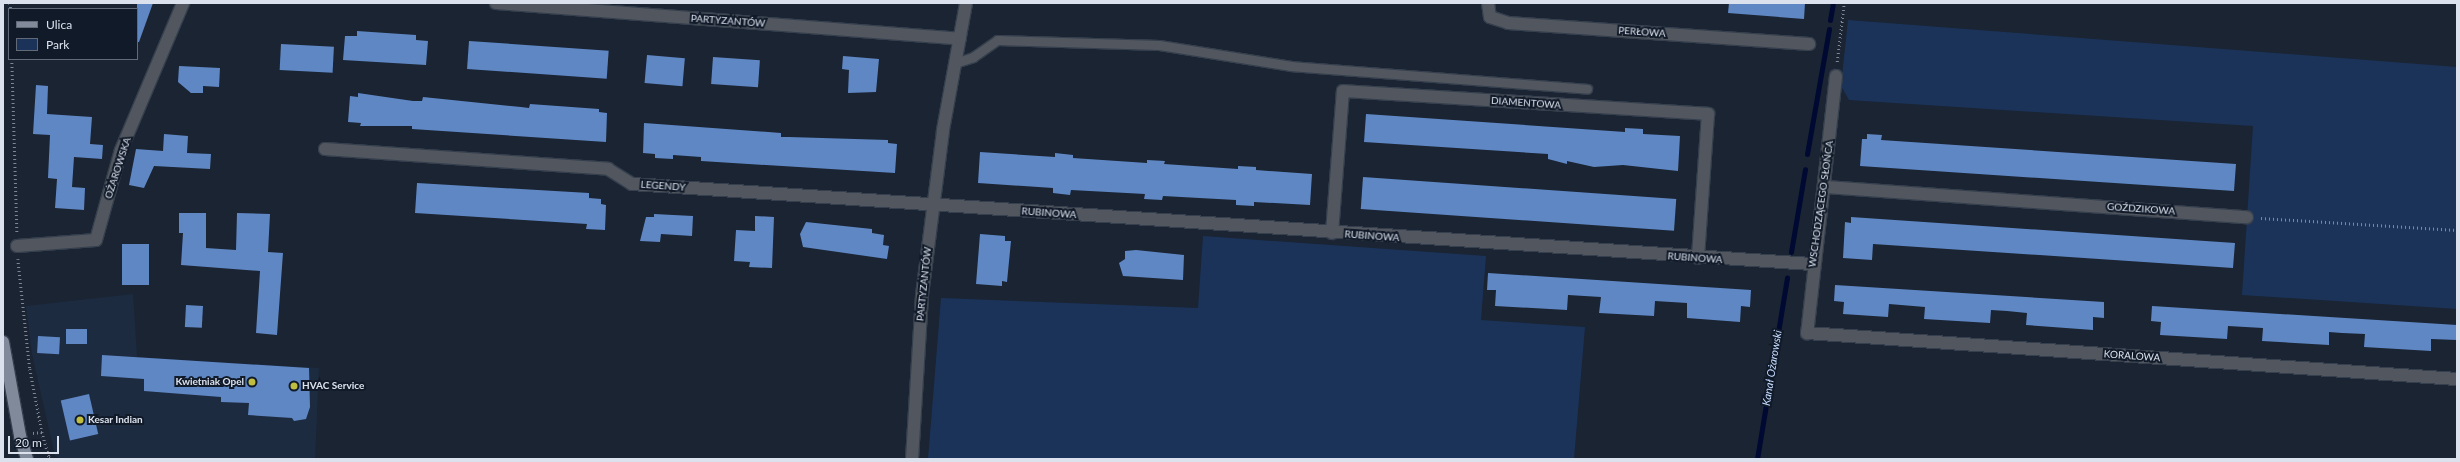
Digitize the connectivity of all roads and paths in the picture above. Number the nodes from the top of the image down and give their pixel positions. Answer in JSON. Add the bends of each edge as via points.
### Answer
{"nodes":[{"id":1,"x":184,"y":3,"type":"edge"},
{"id":2,"x":496,"y":3,"type":"edge"},
{"id":3,"x":966,"y":3,"type":"edge"},
{"id":4,"x":1488,"y":3,"type":"edge"},
{"id":5,"x":1844,"y":3,"type":"edge"},
{"id":6,"x":960,"y":39,"type":"junction"},
{"id":7,"x":1809,"y":44,"type":"dead end"},
{"id":8,"x":955,"y":62,"type":"junction"},
{"id":9,"x":1836,"y":76,"type":"joint"},
{"id":10,"x":1587,"y":89,"type":"dead end"},
{"id":11,"x":325,"y":149,"type":"dead end"},
{"id":12,"x":1825,"y":187,"type":"junction"},
{"id":13,"x":933,"y":204,"type":"junction"},
{"id":14,"x":2247,"y":217,"type":"joint"},
{"id":15,"x":2457,"y":230,"type":"edge"},
{"id":16,"x":1332,"y":233,"type":"junction"},
{"id":17,"x":17,"y":246,"type":"dead end"},
{"id":18,"x":1698,"y":258,"type":"junction"},
{"id":19,"x":1812,"y":264,"type":"junction"},
{"id":20,"x":1807,"y":333,"type":"joint"},
{"id":21,"x":3,"y":342,"type":"edge"},
{"id":22,"x":2457,"y":379,"type":"edge"},
{"id":23,"x":28,"y":459,"type":"edge"},
{"id":24,"x":912,"y":459,"type":"edge"}],
"edges":[{"from":1,"to":17,"type":"street","name":"OŻAROWSKA","via":[[122,150],[96,240]]},
{"from":2,"to":6,"type":"street","name":"PARTYZANTÓW"},
{"from":3,"to":6,"type":"street","name":"PARTYZANTÓW"},
{"from":4,"to":7,"type":"street","name":"PERŁOWA","via":[[1490,17],[1508,23]]},
{"from":5,"to":9,"type":"path"},
{"from":6,"to":8,"type":"street","name":"PARTYZANTÓW"},
{"from":8,"to":10,"type":"lane","via":[[973,57],[997,40],[1159,45],[1291,66]]},
{"from":8,"to":13,"type":"street","name":"PARTYZANTÓW"},
{"from":9,"to":12,"type":"street","name":"WSCHODZĄCEGO SŁOŃCA"},
{"from":11,"to":13,"type":"street","name":"LEGENDY","via":[[608,168],[632,184]]},
{"from":12,"to":14,"type":"street","name":"GOŹDZIKOWA"},
{"from":12,"to":19,"type":"street","name":"WSCHODZĄCEGO SŁOŃCA"},
{"from":13,"to":16,"type":"street","name":"RUBINOWA"},
{"from":13,"to":24,"type":"street","name":"PARTYZANTÓW","via":[[922,295]]},
{"from":14,"to":15,"type":"path"},
{"from":16,"to":18,"type":"street","name":"RUBINOWA"},
{"from":16,"to":18,"type":"street","name":"DIAMENTOWA","via":[[1343,91],[1708,114]]},
{"from":18,"to":19,"type":"street","name":"RUBINOWA"},
{"from":19,"to":20,"type":"street","name":"WSCHODZĄCEGO SŁOŃCA"},
{"from":20,"to":22,"type":"street","name":"KORALOWA"},
{"from":21,"to":23,"type":"main road","via":[[20,436]]}]}
